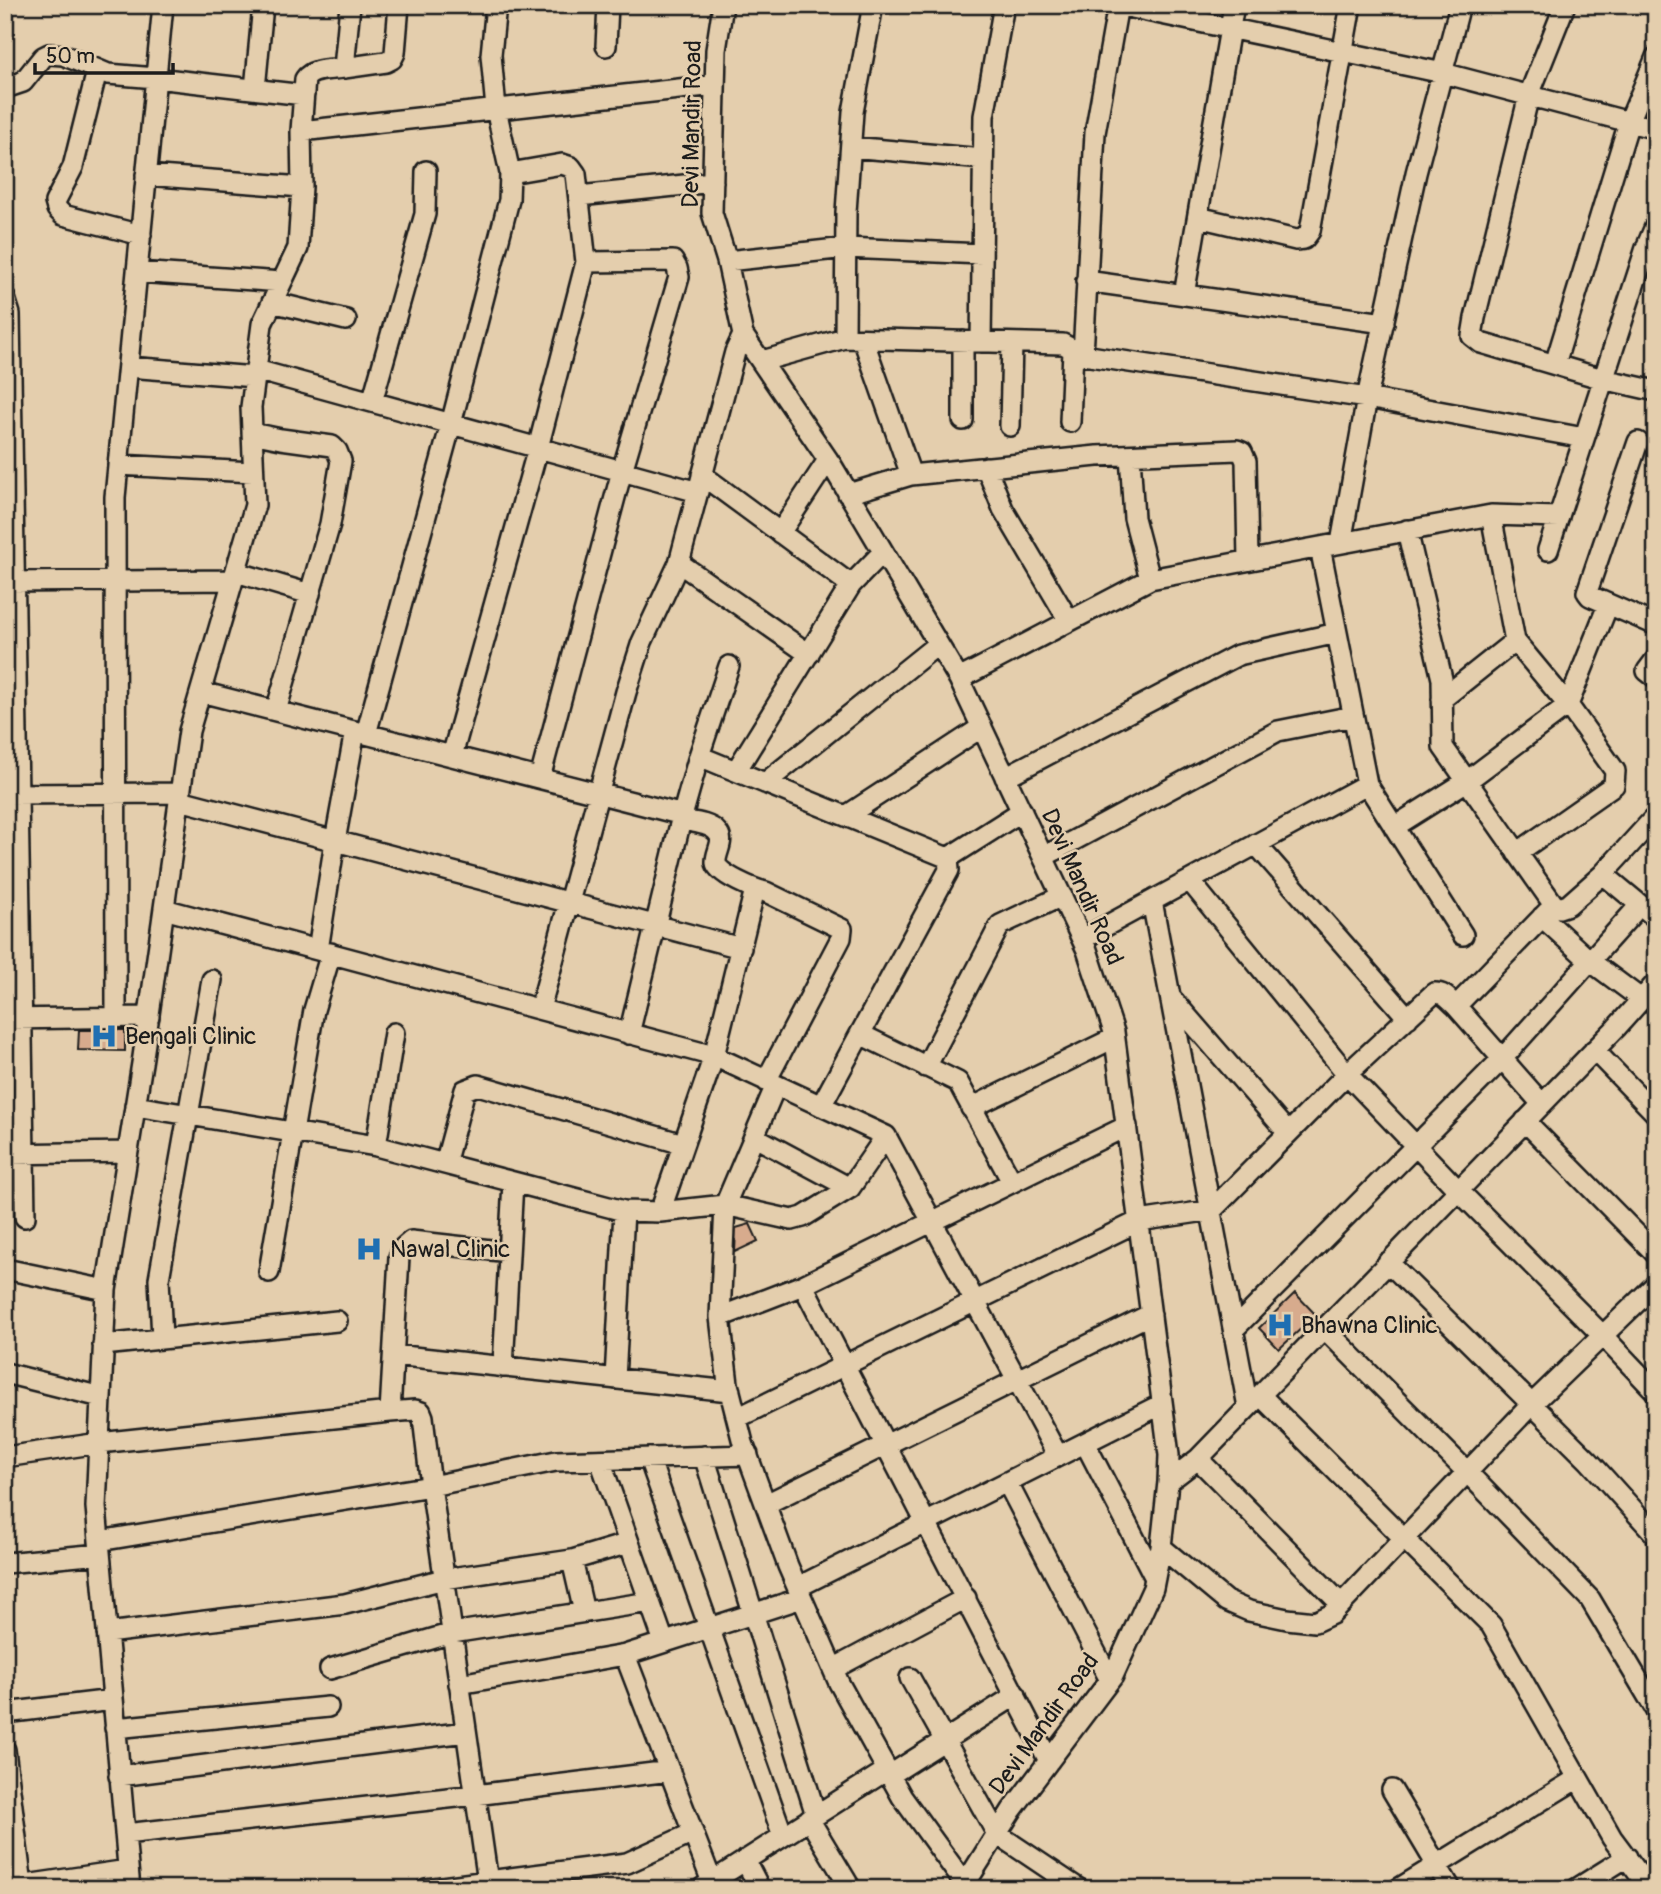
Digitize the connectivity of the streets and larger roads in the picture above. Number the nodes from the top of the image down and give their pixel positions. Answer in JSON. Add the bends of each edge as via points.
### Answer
{"nodes":[{"id":1,"x":163,"y":5,"type":"edge"},
{"id":2,"x":262,"y":5,"type":"edge"},
{"id":3,"x":350,"y":5,"type":"edge"},
{"id":4,"x":399,"y":5,"type":"edge"},
{"id":5,"x":496,"y":5,"type":"edge"},
{"id":6,"x":608,"y":5,"type":"edge"},
{"id":7,"x":723,"y":5,"type":"edge"},
{"id":8,"x":873,"y":5,"type":"edge"},
{"id":9,"x":1004,"y":5,"type":"edge"},
{"id":10,"x":1118,"y":5,"type":"edge"},
{"id":11,"x":1234,"y":5,"type":"edge"},
{"id":12,"x":1351,"y":5,"type":"edge"},
{"id":13,"x":1460,"y":5,"type":"edge"},
{"id":14,"x":1565,"y":5,"type":"edge"},
{"id":15,"x":1229,"y":28,"type":"junction"},
{"id":16,"x":607,"y":46,"type":"dead end"},
{"id":17,"x":1342,"y":52,"type":"junction"},
{"id":18,"x":1656,"y":57,"type":"edge"},
{"id":19,"x":344,"y":68,"type":"junction"},
{"id":20,"x":97,"y":71,"type":"junction"},
{"id":21,"x":1443,"y":73,"type":"junction"},
{"id":22,"x":156,"y":78,"type":"junction"},
{"id":23,"x":715,"y":85,"type":"junction"},
{"id":24,"x":5,"y":88,"type":"edge"},
{"id":25,"x":255,"y":89,"type":"junction"},
{"id":26,"x":304,"y":95,"type":"junction"},
{"id":27,"x":1529,"y":95,"type":"junction"},
{"id":28,"x":496,"y":109,"type":"junction"},
{"id":29,"x":1629,"y":122,"type":"junction"},
{"id":30,"x":1656,"y":129,"type":"edge"},
{"id":31,"x":301,"y":131,"type":"junction"},
{"id":32,"x":851,"y":147,"type":"junction"},
{"id":33,"x":983,"y":159,"type":"junction"},
{"id":34,"x":426,"y":172,"type":"dead end"},
{"id":35,"x":510,"y":173,"type":"junction"},
{"id":36,"x":146,"y":175,"type":"junction"},
{"id":37,"x":713,"y":182,"type":"junction"},
{"id":38,"x":302,"y":187,"type":"junction"},
{"id":39,"x":579,"y":196,"type":"junction"},
{"id":40,"x":1198,"y":217,"type":"junction"},
{"id":41,"x":1656,"y":224,"type":"edge"},
{"id":42,"x":141,"y":235,"type":"junction"},
{"id":43,"x":846,"y":248,"type":"junction"},
{"id":44,"x":1651,"y":249,"type":"edge"},
{"id":45,"x":982,"y":254,"type":"junction"},
{"id":46,"x":727,"y":261,"type":"junction"},
{"id":47,"x":586,"y":262,"type":"junction"},
{"id":48,"x":137,"y":272,"type":"junction"},
{"id":49,"x":1086,"y":281,"type":"junction"},
{"id":50,"x":282,"y":282,"type":"junction"},
{"id":51,"x":1184,"y":295,"type":"junction"},
{"id":52,"x":5,"y":298,"type":"edge"},
{"id":53,"x":272,"y":302,"type":"junction"},
{"id":54,"x":346,"y":320,"type":"dead end"},
{"id":55,"x":1384,"y":323,"type":"junction"},
{"id":56,"x":743,"y":334,"type":"junction"},
{"id":57,"x":854,"y":339,"type":"junction"},
{"id":58,"x":972,"y":342,"type":"junction"},
{"id":59,"x":1012,"y":343,"type":"junction"},
{"id":60,"x":1078,"y":352,"type":"junction"},
{"id":61,"x":762,"y":360,"type":"junction"},
{"id":62,"x":1555,"y":364,"type":"junction"},
{"id":63,"x":128,"y":367,"type":"junction"},
{"id":64,"x":256,"y":373,"type":"junction"},
{"id":65,"x":1603,"y":379,"type":"junction"},
{"id":66,"x":1656,"y":391,"type":"edge"},
{"id":67,"x":1367,"y":398,"type":"junction"},
{"id":68,"x":372,"y":402,"type":"junction"},
{"id":69,"x":963,"y":420,"type":"dead end"},
{"id":70,"x":1070,"y":422,"type":"dead end"},
{"id":71,"x":451,"y":424,"type":"junction"},
{"id":72,"x":1010,"y":426,"type":"dead end"},
{"id":73,"x":252,"y":433,"type":"junction"},
{"id":74,"x":1584,"y":438,"type":"junction"},
{"id":75,"x":1638,"y":442,"type":"dead end"},
{"id":76,"x":538,"y":447,"type":"junction"},
{"id":77,"x":1130,"y":455,"type":"junction"},
{"id":78,"x":828,"y":460,"type":"junction"},
{"id":79,"x":118,"y":465,"type":"junction"},
{"id":80,"x":986,"y":467,"type":"junction"},
{"id":81,"x":622,"y":471,"type":"junction"},
{"id":82,"x":253,"y":472,"type":"junction"},
{"id":83,"x":911,"y":475,"type":"junction"},
{"id":84,"x":700,"y":483,"type":"junction"},
{"id":85,"x":848,"y":494,"type":"junction"},
{"id":86,"x":1490,"y":515,"type":"junction"},
{"id":87,"x":1559,"y":517,"type":"junction"},
{"id":88,"x":1407,"y":530,"type":"junction"},
{"id":89,"x":780,"y":533,"type":"junction"},
{"id":90,"x":1341,"y":543,"type":"junction"},
{"id":91,"x":1320,"y":547,"type":"junction"},
{"id":92,"x":1548,"y":550,"type":"dead end"},
{"id":93,"x":883,"y":552,"type":"junction"},
{"id":94,"x":1248,"y":560,"type":"junction"},
{"id":95,"x":679,"y":563,"type":"junction"},
{"id":96,"x":234,"y":576,"type":"junction"},
{"id":97,"x":1150,"y":579,"type":"junction"},
{"id":98,"x":115,"y":581,"type":"junction"},
{"id":99,"x":11,"y":582,"type":"edge"},
{"id":100,"x":851,"y":585,"type":"junction"},
{"id":101,"x":310,"y":594,"type":"junction"},
{"id":102,"x":1608,"y":605,"type":"junction"},
{"id":103,"x":1069,"y":621,"type":"junction"},
{"id":104,"x":1656,"y":625,"type":"edge"},
{"id":105,"x":1337,"y":633,"type":"junction"},
{"id":106,"x":1515,"y":641,"type":"junction"},
{"id":107,"x":938,"y":644,"type":"junction"},
{"id":108,"x":809,"y":654,"type":"junction"},
{"id":109,"x":1656,"y":659,"type":"edge"},
{"id":110,"x":729,"y":666,"type":"dead end"},
{"id":111,"x":1656,"y":678,"type":"edge"},
{"id":112,"x":959,"y":680,"type":"junction"},
{"id":113,"x":201,"y":692,"type":"junction"},
{"id":114,"x":1442,"y":699,"type":"junction"},
{"id":115,"x":1568,"y":705,"type":"junction"},
{"id":116,"x":276,"y":711,"type":"junction"},
{"id":117,"x":1353,"y":716,"type":"junction"},
{"id":118,"x":982,"y":727,"type":"junction"},
{"id":119,"x":360,"y":733,"type":"junction"},
{"id":120,"x":452,"y":756,"type":"junction"},
{"id":121,"x":699,"y":756,"type":"junction"},
{"id":122,"x":736,"y":771,"type":"junction"},
{"id":123,"x":1005,"y":777,"type":"junction"},
{"id":124,"x":540,"y":778,"type":"junction"},
{"id":125,"x":1467,"y":781,"type":"junction"},
{"id":126,"x":765,"y":783,"type":"junction"},
{"id":127,"x":1367,"y":784,"type":"junction"},
{"id":128,"x":116,"y":793,"type":"junction"},
{"id":129,"x":598,"y":793,"type":"junction"},
{"id":130,"x":13,"y":794,"type":"edge"},
{"id":131,"x":180,"y":797,"type":"junction"},
{"id":132,"x":1021,"y":811,"type":"junction"},
{"id":133,"x":846,"y":816,"type":"junction"},
{"id":134,"x":1656,"y":816,"type":"edge"},
{"id":135,"x":682,"y":817,"type":"junction"},
{"id":136,"x":1394,"y":827,"type":"junction"},
{"id":137,"x":335,"y":842,"type":"junction"},
{"id":138,"x":1256,"y":844,"type":"junction"},
{"id":139,"x":1517,"y":853,"type":"junction"},
{"id":140,"x":1043,"y":857,"type":"junction"},
{"id":141,"x":948,"y":858,"type":"junction"},
{"id":142,"x":1603,"y":874,"type":"junction"},
{"id":143,"x":1189,"y":880,"type":"junction"},
{"id":144,"x":755,"y":890,"type":"junction"},
{"id":145,"x":1062,"y":896,"type":"junction"},
{"id":146,"x":1152,"y":901,"type":"junction"},
{"id":147,"x":569,"y":904,"type":"junction"},
{"id":148,"x":1640,"y":905,"type":"junction"},
{"id":149,"x":164,"y":909,"type":"junction"},
{"id":150,"x":1548,"y":911,"type":"junction"},
{"id":151,"x":1656,"y":918,"type":"edge"},
{"id":152,"x":654,"y":926,"type":"junction"},
{"id":153,"x":1463,"y":936,"type":"dead end"},
{"id":154,"x":1083,"y":939,"type":"junction"},
{"id":155,"x":741,"y":948,"type":"junction"},
{"id":156,"x":324,"y":952,"type":"junction"},
{"id":157,"x":1590,"y":961,"type":"junction"},
{"id":158,"x":212,"y":980,"type":"dead end"},
{"id":159,"x":1656,"y":983,"type":"edge"},
{"id":160,"x":1171,"y":998,"type":"junction"},
{"id":161,"x":1642,"y":999,"type":"junction"},
{"id":162,"x":1456,"y":1006,"type":"junction"},
{"id":163,"x":540,"y":1009,"type":"junction"},
{"id":164,"x":116,"y":1017,"type":"junction"},
{"id":165,"x":149,"y":1017,"type":"junction"},
{"id":166,"x":1408,"y":1018,"type":"junction"},
{"id":167,"x":14,"y":1019,"type":"edge"},
{"id":168,"x":394,"y":1033,"type":"dead end"},
{"id":169,"x":629,"y":1034,"type":"junction"},
{"id":170,"x":860,"y":1034,"type":"junction"},
{"id":171,"x":1114,"y":1038,"type":"junction"},
{"id":172,"x":1594,"y":1050,"type":"junction"},
{"id":173,"x":713,"y":1056,"type":"junction"},
{"id":174,"x":1502,"y":1059,"type":"junction"},
{"id":175,"x":926,"y":1067,"type":"junction"},
{"id":176,"x":1347,"y":1074,"type":"junction"},
{"id":177,"x":771,"y":1083,"type":"junction"},
{"id":178,"x":1542,"y":1104,"type":"junction"},
{"id":179,"x":135,"y":1106,"type":"junction"},
{"id":180,"x":821,"y":1106,"type":"junction"},
{"id":181,"x":971,"y":1108,"type":"junction"},
{"id":182,"x":1656,"y":1114,"type":"edge"},
{"id":183,"x":189,"y":1115,"type":"junction"},
{"id":184,"x":1525,"y":1121,"type":"junction"},
{"id":185,"x":1126,"y":1126,"type":"junction"},
{"id":186,"x":294,"y":1133,"type":"junction"},
{"id":187,"x":1289,"y":1133,"type":"junction"},
{"id":188,"x":886,"y":1136,"type":"junction"},
{"id":189,"x":755,"y":1138,"type":"junction"},
{"id":190,"x":683,"y":1144,"type":"junction"},
{"id":191,"x":376,"y":1146,"type":"junction"},
{"id":192,"x":1416,"y":1146,"type":"junction"},
{"id":193,"x":128,"y":1152,"type":"junction"},
{"id":194,"x":15,"y":1154,"type":"edge"},
{"id":195,"x":445,"y":1164,"type":"junction"},
{"id":196,"x":513,"y":1182,"type":"junction"},
{"id":197,"x":1012,"y":1182,"type":"junction"},
{"id":198,"x":850,"y":1188,"type":"junction"},
{"id":199,"x":1458,"y":1190,"type":"junction"},
{"id":200,"x":725,"y":1205,"type":"junction"},
{"id":201,"x":1212,"y":1210,"type":"junction"},
{"id":202,"x":624,"y":1211,"type":"junction"},
{"id":203,"x":660,"y":1212,"type":"junction"},
{"id":204,"x":24,"y":1217,"type":"dead end"},
{"id":205,"x":932,"y":1221,"type":"junction"},
{"id":206,"x":1139,"y":1221,"type":"junction"},
{"id":207,"x":509,"y":1252,"type":"junction"},
{"id":208,"x":1656,"y":1254,"type":"edge"},
{"id":209,"x":1388,"y":1262,"type":"junction"},
{"id":210,"x":5,"y":1269,"type":"edge"},
{"id":211,"x":269,"y":1272,"type":"dead end"},
{"id":212,"x":1656,"y":1284,"type":"edge"},
{"id":213,"x":803,"y":1285,"type":"junction"},
{"id":214,"x":106,"y":1290,"type":"junction"},
{"id":215,"x":975,"y":1301,"type":"junction"},
{"id":216,"x":1151,"y":1314,"type":"junction"},
{"id":217,"x":720,"y":1317,"type":"junction"},
{"id":218,"x":337,"y":1321,"type":"dead end"},
{"id":219,"x":1324,"y":1328,"type":"junction"},
{"id":220,"x":1234,"y":1329,"type":"junction"},
{"id":221,"x":1603,"y":1336,"type":"junction"},
{"id":222,"x":162,"y":1338,"type":"junction"},
{"id":223,"x":103,"y":1345,"type":"junction"},
{"id":224,"x":394,"y":1355,"type":"junction"},
{"id":225,"x":845,"y":1365,"type":"junction"},
{"id":226,"x":503,"y":1367,"type":"junction"},
{"id":227,"x":5,"y":1373,"type":"edge"},
{"id":228,"x":614,"y":1379,"type":"junction"},
{"id":229,"x":1017,"y":1380,"type":"junction"},
{"id":230,"x":730,"y":1391,"type":"junction"},
{"id":231,"x":1656,"y":1392,"type":"edge"},
{"id":232,"x":101,"y":1397,"type":"junction"},
{"id":233,"x":1254,"y":1401,"type":"junction"},
{"id":234,"x":1162,"y":1404,"type":"junction"},
{"id":235,"x":1532,"y":1404,"type":"junction"},
{"id":236,"x":390,"y":1412,"type":"junction"},
{"id":237,"x":737,"y":1419,"type":"junction"},
{"id":238,"x":99,"y":1443,"type":"junction"},
{"id":239,"x":1085,"y":1443,"type":"junction"},
{"id":240,"x":887,"y":1445,"type":"junction"},
{"id":241,"x":748,"y":1455,"type":"junction"},
{"id":242,"x":704,"y":1456,"type":"junction"},
{"id":243,"x":1058,"y":1456,"type":"junction"},
{"id":244,"x":5,"y":1457,"type":"edge"},
{"id":245,"x":649,"y":1458,"type":"junction"},
{"id":246,"x":1198,"y":1459,"type":"junction"},
{"id":247,"x":600,"y":1460,"type":"junction"},
{"id":248,"x":1467,"y":1472,"type":"junction"},
{"id":249,"x":1007,"y":1482,"type":"junction"},
{"id":250,"x":1168,"y":1482,"type":"junction"},
{"id":251,"x":430,"y":1486,"type":"junction"},
{"id":252,"x":766,"y":1504,"type":"junction"},
{"id":253,"x":927,"y":1522,"type":"junction"},
{"id":254,"x":1656,"y":1535,"type":"edge"},
{"id":255,"x":1403,"y":1538,"type":"junction"},
{"id":256,"x":629,"y":1543,"type":"junction"},
{"id":257,"x":100,"y":1547,"type":"junction"},
{"id":258,"x":1161,"y":1547,"type":"junction"},
{"id":259,"x":572,"y":1560,"type":"junction"},
{"id":260,"x":5,"y":1563,"type":"edge"},
{"id":261,"x":1155,"y":1578,"type":"junction"},
{"id":262,"x":444,"y":1579,"type":"junction"},
{"id":263,"x":800,"y":1593,"type":"junction"},
{"id":264,"x":966,"y":1598,"type":"junction"},
{"id":265,"x":650,"y":1602,"type":"junction"},
{"id":266,"x":1341,"y":1604,"type":"junction"},
{"id":267,"x":584,"y":1612,"type":"junction"},
{"id":268,"x":753,"y":1614,"type":"junction"},
{"id":269,"x":709,"y":1628,"type":"junction"},
{"id":270,"x":107,"y":1633,"type":"junction"},
{"id":271,"x":452,"y":1633,"type":"junction"},
{"id":272,"x":664,"y":1642,"type":"junction"},
{"id":273,"x":625,"y":1655,"type":"junction"},
{"id":274,"x":330,"y":1669,"type":"dead end"},
{"id":275,"x":833,"y":1669,"type":"junction"},
{"id":276,"x":909,"y":1678,"type":"dead end"},
{"id":277,"x":1110,"y":1680,"type":"junction"},
{"id":278,"x":459,"y":1684,"type":"junction"},
{"id":279,"x":1016,"y":1695,"type":"junction"},
{"id":280,"x":113,"y":1700,"type":"junction"},
{"id":281,"x":328,"y":1707,"type":"dead end"},
{"id":282,"x":1656,"y":1710,"type":"edge"},
{"id":283,"x":5,"y":1713,"type":"edge"},
{"id":284,"x":116,"y":1728,"type":"junction"},
{"id":285,"x":466,"y":1732,"type":"junction"},
{"id":286,"x":944,"y":1740,"type":"junction"},
{"id":287,"x":5,"y":1750,"type":"edge"},
{"id":288,"x":1049,"y":1761,"type":"junction"},
{"id":289,"x":670,"y":1771,"type":"junction"},
{"id":290,"x":888,"y":1772,"type":"junction"},
{"id":291,"x":120,"y":1776,"type":"junction"},
{"id":292,"x":1578,"y":1778,"type":"junction"},
{"id":293,"x":1392,"y":1790,"type":"dead end"},
{"id":294,"x":475,"y":1795,"type":"junction"},
{"id":295,"x":813,"y":1817,"type":"junction"},
{"id":296,"x":125,"y":1833,"type":"junction"},
{"id":297,"x":693,"y":1833,"type":"junction"},
{"id":298,"x":997,"y":1834,"type":"junction"},
{"id":299,"x":783,"y":1836,"type":"junction"},
{"id":300,"x":1627,"y":1857,"type":"junction"},
{"id":301,"x":745,"y":1860,"type":"junction"},
{"id":302,"x":1437,"y":1864,"type":"junction"},
{"id":303,"x":129,"y":1879,"type":"edge"},
{"id":304,"x":489,"y":1885,"type":"edge"},
{"id":305,"x":706,"y":1885,"type":"edge"},
{"id":306,"x":14,"y":1887,"type":"edge"},
{"id":307,"x":966,"y":1887,"type":"edge"},
{"id":308,"x":426,"y":1889,"type":"edge"},
{"id":309,"x":760,"y":1889,"type":"edge"},
{"id":310,"x":851,"y":1889,"type":"edge"},
{"id":311,"x":1079,"y":1889,"type":"edge"},
{"id":312,"x":1398,"y":1889,"type":"edge"},
{"id":313,"x":1451,"y":1889,"type":"edge"},
{"id":314,"x":1576,"y":1889,"type":"edge"},
{"id":315,"x":1650,"y":1889,"type":"edge"}],
"edges":[{"from":1,"to":22,"type":"street"},
{"from":2,"to":25,"type":"street"},
{"from":3,"to":19,"type":"street"},
{"from":4,"to":19,"type":"street","via":[[392,59]]},
{"from":5,"to":28,"type":"street","via":[[491,55]]},
{"from":6,"to":16,"type":"street"},
{"from":7,"to":23,"type":"street","name":"Devi Mandir Road"},
{"from":8,"to":32,"type":"street"},
{"from":9,"to":33,"type":"street","via":[[984,116]]},
{"from":10,"to":15,"type":"street"},
{"from":10,"to":49,"type":"street","via":[[1095,133]]},
{"from":11,"to":15,"type":"street"},
{"from":12,"to":17,"type":"street"},
{"from":13,"to":21,"type":"street"},
{"from":14,"to":27,"type":"street"},
{"from":15,"to":17,"type":"street"},
{"from":15,"to":40,"type":"street"},
{"from":17,"to":21,"type":"street"},
{"from":17,"to":40,"type":"street","via":[[1310,231],[1304,239]]},
{"from":18,"to":29,"type":"street"},
{"from":19,"to":26,"type":"street","via":[[307,75]]},
{"from":20,"to":22,"type":"street"},
{"from":20,"to":24,"type":"street","via":[[49,54],[23,82]]},
{"from":20,"to":42,"type":"street","via":[[73,167],[55,202],[63,215]]},
{"from":21,"to":27,"type":"street"},
{"from":21,"to":55,"type":"street"},
{"from":22,"to":25,"type":"street"},
{"from":22,"to":36,"type":"street"},
{"from":23,"to":28,"type":"street"},
{"from":23,"to":37,"type":"street","name":"Devi Mandir Road"},
{"from":25,"to":26,"type":"street"},
{"from":26,"to":31,"type":"street"},
{"from":27,"to":29,"type":"street"},
{"from":27,"to":62,"type":"street","via":[[1472,336],[1481,343]]},
{"from":28,"to":31,"type":"street"},
{"from":28,"to":35,"type":"street"},
{"from":29,"to":30,"type":"street"},
{"from":29,"to":62,"type":"street"},
{"from":31,"to":38,"type":"street"},
{"from":32,"to":33,"type":"street"},
{"from":32,"to":43,"type":"street"},
{"from":33,"to":45,"type":"street"},
{"from":34,"to":68,"type":"street","via":[[425,214]]},
{"from":35,"to":39,"type":"street","via":[[562,164],[576,174]]},
{"from":35,"to":71,"type":"street","via":[[509,200]]},
{"from":36,"to":38,"type":"street"},
{"from":36,"to":42,"type":"street"},
{"from":37,"to":39,"type":"street"},
{"from":37,"to":46,"type":"street","name":"Devi Mandir Road","via":[[712,213]]},
{"from":38,"to":50,"type":"street","via":[[298,248]]},
{"from":39,"to":47,"type":"street"},
{"from":40,"to":51,"type":"street"},
{"from":41,"to":44,"type":"street"},
{"from":42,"to":48,"type":"street"},
{"from":43,"to":45,"type":"street"},
{"from":43,"to":46,"type":"street"},
{"from":43,"to":57,"type":"street"},
{"from":44,"to":65,"type":"street"},
{"from":45,"to":58,"type":"street"},
{"from":46,"to":56,"type":"street","name":"Devi Mandir Road"},
{"from":47,"to":76,"type":"street"},
{"from":47,"to":81,"type":"street","via":[[673,261],[679,277]]},
{"from":48,"to":50,"type":"street"},
{"from":48,"to":63,"type":"street"},
{"from":49,"to":51,"type":"street"},
{"from":49,"to":60,"type":"street"},
{"from":50,"to":53,"type":"street"},
{"from":51,"to":55,"type":"street"},
{"from":52,"to":99,"type":"street","via":[[10,314]]},
{"from":53,"to":54,"type":"street"},
{"from":53,"to":64,"type":"street","via":[[262,324]]},
{"from":55,"to":67,"type":"street"},
{"from":56,"to":61,"type":"street","name":"Devi Mandir Road"},
{"from":56,"to":84,"type":"street","via":[[734,352]]},
{"from":57,"to":58,"type":"street"},
{"from":57,"to":61,"type":"street"},
{"from":57,"to":83,"type":"street"},
{"from":58,"to":59,"type":"street"},
{"from":58,"to":69,"type":"street"},
{"from":59,"to":60,"type":"street","via":[[1063,344]]},
{"from":59,"to":72,"type":"street"},
{"from":60,"to":67,"type":"street"},
{"from":60,"to":70,"type":"street"},
{"from":61,"to":78,"type":"street","name":"Devi Mandir Road"},
{"from":62,"to":65,"type":"street"},
{"from":63,"to":64,"type":"street"},
{"from":63,"to":79,"type":"street"},
{"from":64,"to":68,"type":"street"},
{"from":64,"to":73,"type":"street"},
{"from":65,"to":66,"type":"street"},
{"from":65,"to":74,"type":"street"},
{"from":67,"to":74,"type":"street"},
{"from":67,"to":90,"type":"street"},
{"from":68,"to":71,"type":"street"},
{"from":71,"to":76,"type":"street"},
{"from":71,"to":119,"type":"street"},
{"from":73,"to":82,"type":"street"},
{"from":73,"to":101,"type":"street","via":[[332,446],[341,461],[330,524]]},
{"from":74,"to":87,"type":"street"},
{"from":75,"to":102,"type":"street","via":[[1587,592]]},
{"from":76,"to":81,"type":"street"},
{"from":76,"to":120,"type":"street"},
{"from":77,"to":80,"type":"street"},
{"from":77,"to":94,"type":"street","via":[[1242,452]]},
{"from":77,"to":97,"type":"street","via":[[1134,518]]},
{"from":78,"to":85,"type":"street","name":"Devi Mandir Road"},
{"from":78,"to":89,"type":"street"},
{"from":79,"to":82,"type":"street"},
{"from":79,"to":98,"type":"street"},
{"from":80,"to":83,"type":"street"},
{"from":80,"to":103,"type":"street","via":[[1003,509]]},
{"from":81,"to":84,"type":"street"},
{"from":81,"to":124,"type":"street"},
{"from":82,"to":96,"type":"street","via":[[255,505]]},
{"from":83,"to":85,"type":"street"},
{"from":84,"to":89,"type":"street"},
{"from":84,"to":95,"type":"street"},
{"from":85,"to":93,"type":"street","name":"Devi Mandir Road"},
{"from":86,"to":87,"type":"street"},
{"from":86,"to":88,"type":"street"},
{"from":86,"to":106,"type":"street"},
{"from":87,"to":92,"type":"street"},
{"from":88,"to":90,"type":"street"},
{"from":88,"to":114,"type":"street","via":[[1442,679]]},
{"from":89,"to":100,"type":"street"},
{"from":90,"to":91,"type":"street"},
{"from":91,"to":94,"type":"street"},
{"from":91,"to":105,"type":"street"},
{"from":93,"to":100,"type":"street"},
{"from":93,"to":107,"type":"street","name":"Devi Mandir Road"},
{"from":94,"to":97,"type":"street"},
{"from":95,"to":108,"type":"street"},
{"from":95,"to":129,"type":"street","via":[[642,642]]},
{"from":96,"to":98,"type":"street"},
{"from":96,"to":101,"type":"street"},
{"from":96,"to":113,"type":"street"},
{"from":97,"to":103,"type":"street"},
{"from":98,"to":99,"type":"street"},
{"from":98,"to":128,"type":"street"},
{"from":99,"to":130,"type":"street"},
{"from":100,"to":108,"type":"street"},
{"from":101,"to":116,"type":"street"},
{"from":102,"to":104,"type":"street"},
{"from":102,"to":115,"type":"street"},
{"from":103,"to":112,"type":"street"},
{"from":105,"to":117,"type":"street"},
{"from":105,"to":123,"type":"street","via":[[1238,655]]},
{"from":106,"to":114,"type":"street"},
{"from":106,"to":115,"type":"street"},
{"from":107,"to":112,"type":"street","name":"Devi Mandir Road"},
{"from":107,"to":126,"type":"street"},
{"from":108,"to":122,"type":"street"},
{"from":109,"to":111,"type":"street","via":[[1647,671]]},
{"from":110,"to":121,"type":"street"},
{"from":112,"to":118,"type":"street","name":"Devi Mandir Road"},
{"from":113,"to":116,"type":"street"},
{"from":113,"to":131,"type":"street","via":[[189,731]]},
{"from":114,"to":125,"type":"street","via":[[1443,747]]},
{"from":115,"to":125,"type":"street"},
{"from":115,"to":139,"type":"street","via":[[1615,771],[1614,785]]},
{"from":116,"to":119,"type":"street"},
{"from":117,"to":127,"type":"street"},
{"from":117,"to":140,"type":"street","via":[[1278,732]]},
{"from":118,"to":123,"type":"street","name":"Devi Mandir Road"},
{"from":118,"to":133,"type":"street"},
{"from":119,"to":120,"type":"street"},
{"from":119,"to":137,"type":"street"},
{"from":120,"to":124,"type":"street"},
{"from":121,"to":122,"type":"street"},
{"from":121,"to":135,"type":"street"},
{"from":122,"to":126,"type":"street"},
{"from":123,"to":132,"type":"street","name":"Devi Mandir Road"},
{"from":124,"to":129,"type":"street"},
{"from":125,"to":136,"type":"street"},
{"from":125,"to":139,"type":"street"},
{"from":126,"to":133,"type":"street"},
{"from":127,"to":136,"type":"street"},
{"from":127,"to":138,"type":"street"},
{"from":128,"to":130,"type":"street"},
{"from":128,"to":131,"type":"street"},
{"from":128,"to":164,"type":"street"},
{"from":129,"to":135,"type":"street"},
{"from":129,"to":147,"type":"street"},
{"from":130,"to":167,"type":"street"},
{"from":131,"to":137,"type":"street"},
{"from":131,"to":149,"type":"street"},
{"from":132,"to":140,"type":"street","name":"Devi Mandir Road"},
{"from":132,"to":141,"type":"street"},
{"from":133,"to":141,"type":"street"},
{"from":134,"to":142,"type":"street"},
{"from":135,"to":144,"type":"street","via":[[719,833],[718,869]]},
{"from":135,"to":152,"type":"street"},
{"from":136,"to":153,"type":"street"},
{"from":137,"to":147,"type":"street"},
{"from":137,"to":156,"type":"street"},
{"from":138,"to":143,"type":"street"},
{"from":138,"to":166,"type":"street"},
{"from":139,"to":150,"type":"street"},
{"from":140,"to":145,"type":"street","name":"Devi Mandir Road"},
{"from":141,"to":170,"type":"street","via":[[949,870]]},
{"from":142,"to":148,"type":"street"},
{"from":142,"to":150,"type":"street","via":[[1568,905]]},
{"from":143,"to":146,"type":"street"},
{"from":143,"to":176,"type":"street"},
{"from":144,"to":155,"type":"street"},
{"from":144,"to":177,"type":"street","via":[[842,929]]},
{"from":145,"to":154,"type":"street","name":"Devi Mandir Road"},
{"from":145,"to":175,"type":"street","via":[[1000,925]]},
{"from":146,"to":154,"type":"street"},
{"from":146,"to":160,"type":"street"},
{"from":147,"to":152,"type":"street"},
{"from":147,"to":163,"type":"street"},
{"from":148,"to":151,"type":"street"},
{"from":148,"to":157,"type":"street"},
{"from":149,"to":156,"type":"street"},
{"from":149,"to":165,"type":"street"},
{"from":150,"to":157,"type":"street"},
{"from":150,"to":162,"type":"street"},
{"from":152,"to":155,"type":"street"},
{"from":152,"to":169,"type":"street"},
{"from":154,"to":171,"type":"street","name":"Devi Mandir Road"},
{"from":155,"to":173,"type":"street"},
{"from":156,"to":163,"type":"street"},
{"from":156,"to":186,"type":"street"},
{"from":157,"to":161,"type":"street"},
{"from":157,"to":174,"type":"street"},
{"from":158,"to":183,"type":"street"},
{"from":159,"to":161,"type":"street"},
{"from":160,"to":187,"type":"street"},
{"from":160,"to":201,"type":"street"},
{"from":161,"to":172,"type":"street"},
{"from":162,"to":166,"type":"street","via":[[1440,992],[1434,993]]},
{"from":162,"to":174,"type":"street"},
{"from":163,"to":169,"type":"street"},
{"from":164,"to":165,"type":"street"},
{"from":164,"to":167,"type":"street"},
{"from":165,"to":179,"type":"street"},
{"from":166,"to":176,"type":"street"},
{"from":167,"to":194,"type":"street"},
{"from":168,"to":191,"type":"street"},
{"from":169,"to":173,"type":"street"},
{"from":170,"to":175,"type":"street"},
{"from":170,"to":180,"type":"street"},
{"from":171,"to":181,"type":"street"},
{"from":171,"to":185,"type":"street","name":"Devi Mandir Road"},
{"from":172,"to":178,"type":"street"},
{"from":172,"to":182,"type":"street"},
{"from":173,"to":177,"type":"street"},
{"from":173,"to":190,"type":"street"},
{"from":174,"to":178,"type":"street"},
{"from":174,"to":192,"type":"street"},
{"from":175,"to":181,"type":"street","via":[[958,1082]]},
{"from":176,"to":187,"type":"street"},
{"from":176,"to":192,"type":"street"},
{"from":177,"to":180,"type":"street"},
{"from":177,"to":189,"type":"street"},
{"from":178,"to":184,"type":"street"},
{"from":179,"to":183,"type":"street"},
{"from":179,"to":193,"type":"street"},
{"from":180,"to":188,"type":"street"},
{"from":181,"to":197,"type":"street"},
{"from":183,"to":186,"type":"street"},
{"from":183,"to":222,"type":"street","via":[[159,1279]]},
{"from":184,"to":199,"type":"street"},
{"from":184,"to":208,"type":"street"},
{"from":185,"to":197,"type":"street"},
{"from":185,"to":206,"type":"street","name":"Devi Mandir Road"},
{"from":186,"to":191,"type":"street"},
{"from":186,"to":211,"type":"street"},
{"from":187,"to":201,"type":"street"},
{"from":188,"to":198,"type":"street"},
{"from":188,"to":205,"type":"street"},
{"from":189,"to":198,"type":"street"},
{"from":189,"to":200,"type":"street"},
{"from":190,"to":195,"type":"street","via":[[478,1085],[465,1090]]},
{"from":190,"to":203,"type":"street"},
{"from":191,"to":195,"type":"street"},
{"from":192,"to":199,"type":"street"},
{"from":192,"to":220,"type":"street"},
{"from":193,"to":194,"type":"street"},
{"from":193,"to":214,"type":"street"},
{"from":194,"to":204,"type":"street"},
{"from":195,"to":196,"type":"street"},
{"from":196,"to":202,"type":"street"},
{"from":196,"to":207,"type":"street"},
{"from":197,"to":205,"type":"street"},
{"from":198,"to":200,"type":"street","via":[[792,1220]]},
{"from":199,"to":209,"type":"street"},
{"from":199,"to":221,"type":"street"},
{"from":200,"to":203,"type":"street"},
{"from":200,"to":217,"type":"street"},
{"from":201,"to":206,"type":"street"},
{"from":201,"to":220,"type":"street"},
{"from":202,"to":203,"type":"street"},
{"from":202,"to":228,"type":"street"},
{"from":205,"to":213,"type":"street"},
{"from":205,"to":215,"type":"street"},
{"from":206,"to":215,"type":"street"},
{"from":206,"to":216,"type":"street","name":"Devi Mandir Road"},
{"from":207,"to":224,"type":"street","via":[[411,1241],[404,1247],[399,1257]]},
{"from":207,"to":226,"type":"street"},
{"from":209,"to":219,"type":"street"},
{"from":209,"to":235,"type":"street"},
{"from":210,"to":214,"type":"street"},
{"from":212,"to":221,"type":"street"},
{"from":213,"to":217,"type":"street"},
{"from":213,"to":225,"type":"street"},
{"from":214,"to":223,"type":"street"},
{"from":215,"to":225,"type":"street"},
{"from":215,"to":229,"type":"street"},
{"from":216,"to":229,"type":"street"},
{"from":216,"to":234,"type":"street","name":"Devi Mandir Road"},
{"from":217,"to":230,"type":"street"},
{"from":218,"to":222,"type":"street"},
{"from":219,"to":233,"type":"street"},
{"from":219,"to":248,"type":"street"},
{"from":220,"to":233,"type":"street"},
{"from":221,"to":231,"type":"street"},
{"from":221,"to":235,"type":"street"},
{"from":222,"to":223,"type":"street"},
{"from":223,"to":232,"type":"street"},
{"from":224,"to":226,"type":"street"},
{"from":224,"to":236,"type":"street"},
{"from":225,"to":237,"type":"street"},
{"from":225,"to":240,"type":"street"},
{"from":226,"to":228,"type":"street"},
{"from":227,"to":232,"type":"street"},
{"from":228,"to":230,"type":"street"},
{"from":229,"to":240,"type":"street"},
{"from":229,"to":243,"type":"street"},
{"from":230,"to":237,"type":"street"},
{"from":232,"to":238,"type":"street"},
{"from":233,"to":246,"type":"street"},
{"from":233,"to":255,"type":"street"},
{"from":234,"to":239,"type":"street"},
{"from":234,"to":250,"type":"street","name":"Devi Mandir Road"},
{"from":235,"to":248,"type":"street"},
{"from":235,"to":254,"type":"street"},
{"from":236,"to":238,"type":"street"},
{"from":236,"to":251,"type":"street","via":[[421,1412]]},
{"from":237,"to":241,"type":"street"},
{"from":238,"to":244,"type":"street"},
{"from":238,"to":257,"type":"street","via":[[96,1507]]},
{"from":239,"to":243,"type":"street"},
{"from":239,"to":261,"type":"street"},
{"from":240,"to":252,"type":"street"},
{"from":240,"to":253,"type":"street"},
{"from":241,"to":242,"type":"street"},
{"from":241,"to":252,"type":"street"},
{"from":242,"to":245,"type":"street"},
{"from":242,"to":268,"type":"street"},
{"from":243,"to":249,"type":"street"},
{"from":245,"to":247,"type":"street"},
{"from":245,"to":269,"type":"street"},
{"from":246,"to":250,"type":"street"},
{"from":246,"to":266,"type":"street"},
{"from":247,"to":251,"type":"street","via":[[556,1461]]},
{"from":247,"to":256,"type":"street"},
{"from":248,"to":255,"type":"street"},
{"from":248,"to":282,"type":"street","via":[[1590,1599]]},
{"from":249,"to":253,"type":"street"},
{"from":249,"to":277,"type":"street"},
{"from":250,"to":258,"type":"street","name":"Devi Mandir Road"},
{"from":251,"to":257,"type":"street"},
{"from":251,"to":262,"type":"street"},
{"from":252,"to":263,"type":"street"},
{"from":253,"to":263,"type":"street"},
{"from":253,"to":264,"type":"street"},
{"from":255,"to":266,"type":"street"},
{"from":255,"to":292,"type":"street","via":[[1491,1625]]},
{"from":256,"to":259,"type":"street"},
{"from":256,"to":265,"type":"street"},
{"from":257,"to":260,"type":"street"},
{"from":257,"to":270,"type":"street"},
{"from":258,"to":261,"type":"street","name":"Devi Mandir Road"},
{"from":258,"to":266,"type":"street","via":[[1226,1601],[1249,1611],[1315,1622]]},
{"from":259,"to":262,"type":"street"},
{"from":259,"to":267,"type":"street"},
{"from":261,"to":277,"type":"street","name":"Devi Mandir Road"},
{"from":262,"to":270,"type":"street","via":[[345,1604]]},
{"from":262,"to":271,"type":"street"},
{"from":263,"to":268,"type":"street"},
{"from":263,"to":275,"type":"street"},
{"from":264,"to":275,"type":"street"},
{"from":264,"to":279,"type":"street"},
{"from":265,"to":267,"type":"street"},
{"from":265,"to":272,"type":"street"},
{"from":267,"to":271,"type":"street"},
{"from":268,"to":269,"type":"street"},
{"from":268,"to":295,"type":"street"},
{"from":269,"to":272,"type":"street"},
{"from":269,"to":299,"type":"street"},
{"from":270,"to":280,"type":"street"},
{"from":271,"to":274,"type":"street"},
{"from":271,"to":278,"type":"street"},
{"from":272,"to":273,"type":"street"},
{"from":273,"to":278,"type":"street"},
{"from":273,"to":289,"type":"street"},
{"from":275,"to":290,"type":"street"},
{"from":276,"to":286,"type":"street"},
{"from":277,"to":288,"type":"street","name":"Devi Mandir Road"},
{"from":278,"to":285,"type":"street"},
{"from":279,"to":286,"type":"street"},
{"from":279,"to":288,"type":"street"},
{"from":280,"to":283,"type":"street"},
{"from":280,"to":284,"type":"street"},
{"from":281,"to":284,"type":"street"},
{"from":284,"to":291,"type":"street"},
{"from":285,"to":291,"type":"street"},
{"from":285,"to":294,"type":"street"},
{"from":286,"to":290,"type":"street"},
{"from":286,"to":298,"type":"street"},
{"from":287,"to":306,"type":"street"},
{"from":288,"to":298,"type":"street","name":"Devi Mandir Road"},
{"from":289,"to":294,"type":"street"},
{"from":289,"to":297,"type":"street"},
{"from":290,"to":295,"type":"street"},
{"from":290,"to":307,"type":"street"},
{"from":291,"to":296,"type":"street"},
{"from":292,"to":300,"type":"street"},
{"from":292,"to":302,"type":"street"},
{"from":293,"to":302,"type":"street"},
{"from":294,"to":296,"type":"street"},
{"from":294,"to":304,"type":"street"},
{"from":295,"to":299,"type":"street"},
{"from":295,"to":310,"type":"street"},
{"from":296,"to":303,"type":"street"},
{"from":297,"to":304,"type":"street","via":[[627,1863]]},
{"from":297,"to":305,"type":"street"},
{"from":298,"to":307,"type":"street","name":"Devi Mandir Road"},
{"from":298,"to":311,"type":"street"},
{"from":299,"to":301,"type":"street"},
{"from":300,"to":314,"type":"street"},
{"from":300,"to":315,"type":"street"},
{"from":301,"to":305,"type":"street"},
{"from":301,"to":309,"type":"street"},
{"from":302,"to":312,"type":"street"},
{"from":302,"to":313,"type":"street"},
{"from":303,"to":306,"type":"street"},
{"from":304,"to":308,"type":"street"}]}
